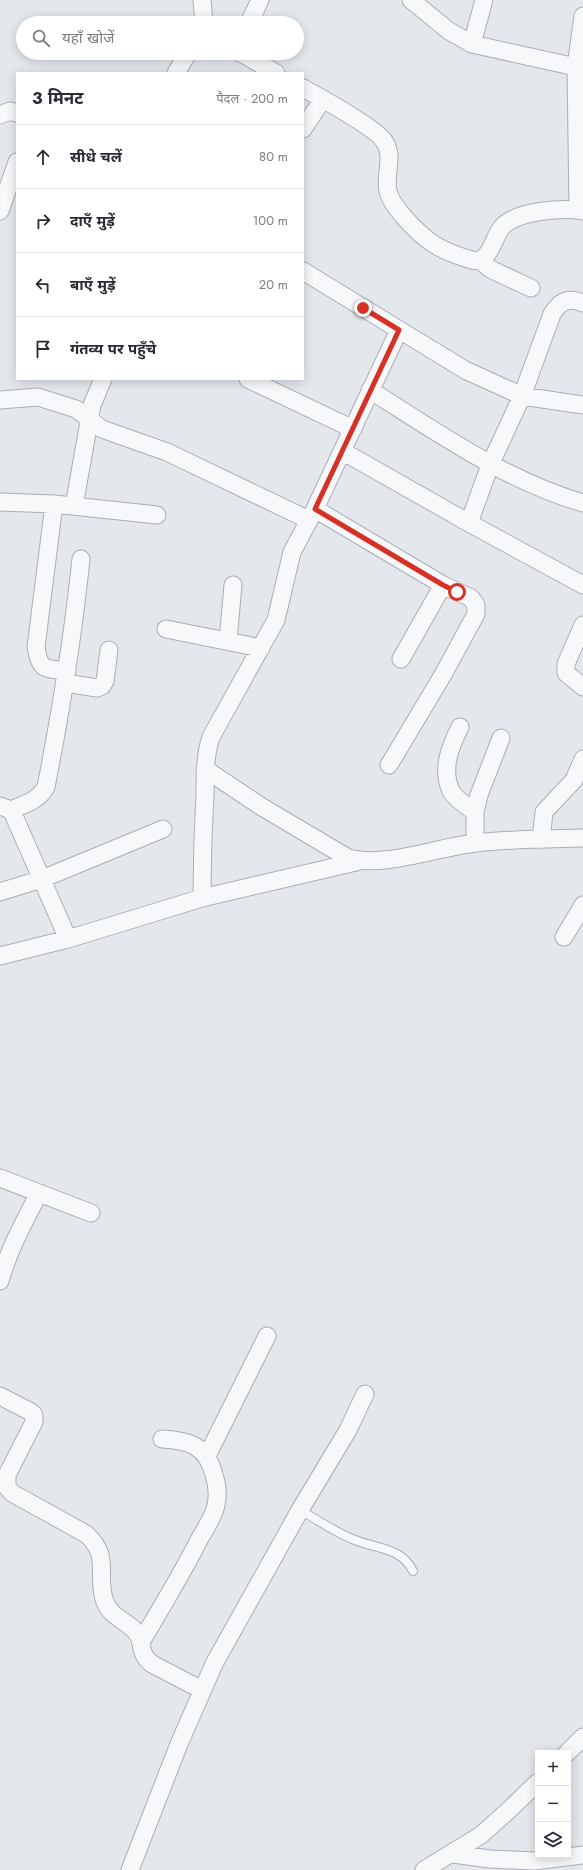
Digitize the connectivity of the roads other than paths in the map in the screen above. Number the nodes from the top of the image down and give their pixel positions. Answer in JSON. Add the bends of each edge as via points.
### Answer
{"nodes":[{"id":1,"x":202,"y":0,"type":"edge"},
{"id":2,"x":260,"y":0,"type":"edge"},
{"id":3,"x":411,"y":0,"type":"edge"},
{"id":4,"x":484,"y":0,"type":"edge"},
{"id":5,"x":203,"y":16,"type":"edge"},
{"id":6,"x":252,"y":16,"type":"edge"},
{"id":7,"x":583,"y":16,"type":"edge"},
{"id":8,"x":472,"y":44,"type":"junction"},
{"id":9,"x":184,"y":60,"type":"edge"},
{"id":10,"x":253,"y":60,"type":"edge"},
{"id":11,"x":576,"y":67,"type":"junction"},
{"id":12,"x":177,"y":72,"type":"edge"},
{"id":13,"x":274,"y":72,"type":"edge"},
{"id":14,"x":304,"y":89,"type":"edge"},
{"id":15,"x":323,"y":99,"type":"junction"},
{"id":16,"x":16,"y":113,"type":"edge"},
{"id":17,"x":0,"y":114,"type":"edge"},
{"id":18,"x":304,"y":128,"type":"edge"},
{"id":19,"x":16,"y":164,"type":"edge"},
{"id":20,"x":6,"y":179,"type":"edge"},
{"id":21,"x":0,"y":211,"type":"edge"},
{"id":22,"x":580,"y":211,"type":"edge"},
{"id":23,"x":480,"y":260,"type":"junction"},
{"id":24,"x":304,"y":272,"type":"edge"},
{"id":25,"x":531,"y":288,"type":"dead end"},
{"id":26,"x":583,"y":303,"type":"edge"},
{"id":27,"x":399,"y":330,"type":"junction"},
{"id":28,"x":103,"y":380,"type":"edge"},
{"id":29,"x":251,"y":380,"type":"edge"},
{"id":30,"x":370,"y":390,"type":"junction"},
{"id":31,"x":522,"y":396,"type":"junction"},
{"id":32,"x":0,"y":400,"type":"edge"},
{"id":33,"x":583,"y":405,"type":"edge"},
{"id":34,"x":90,"y":421,"type":"junction"},
{"id":35,"x":352,"y":429,"type":"junction"},
{"id":36,"x":342,"y":451,"type":"junction"},
{"id":37,"x":490,"y":465,"type":"junction"},
{"id":38,"x":0,"y":502,"type":"edge"},
{"id":39,"x":583,"y":503,"type":"edge"},
{"id":40,"x":54,"y":504,"type":"junction"},
{"id":41,"x":74,"y":506,"type":"junction"},
{"id":42,"x":312,"y":514,"type":"junction"},
{"id":43,"x":157,"y":515,"type":"dead end"},
{"id":44,"x":469,"y":523,"type":"junction"},
{"id":45,"x":81,"y":559,"type":"dead end"},
{"id":46,"x":233,"y":585,"type":"dead end"},
{"id":47,"x":443,"y":585,"type":"junction"},
{"id":48,"x":583,"y":585,"type":"edge"},
{"id":49,"x":583,"y":625,"type":"edge"},
{"id":50,"x":166,"y":629,"type":"dead end"},
{"id":51,"x":228,"y":641,"type":"junction"},
{"id":52,"x":260,"y":648,"type":"junction"},
{"id":53,"x":109,"y":650,"type":"dead end"},
{"id":54,"x":401,"y":659,"type":"dead end"},
{"id":55,"x":66,"y":677,"type":"junction"},
{"id":56,"x":583,"y":686,"type":"edge"},
{"id":57,"x":460,"y":727,"type":"dead end"},
{"id":58,"x":501,"y":738,"type":"dead end"},
{"id":59,"x":583,"y":759,"type":"edge"},
{"id":60,"x":389,"y":765,"type":"dead end"},
{"id":61,"x":205,"y":769,"type":"junction"},
{"id":62,"x":5,"y":808,"type":"edge"},
{"id":63,"x":475,"y":812,"type":"junction"},
{"id":64,"x":162,"y":829,"type":"dead end"},
{"id":65,"x":583,"y":838,"type":"edge"},
{"id":66,"x":541,"y":840,"type":"junction"},
{"id":67,"x":475,"y":843,"type":"junction"},
{"id":68,"x":360,"y":861,"type":"junction"},
{"id":69,"x":42,"y":879,"type":"junction"},
{"id":70,"x":0,"y":892,"type":"edge"},
{"id":71,"x":202,"y":898,"type":"junction"},
{"id":72,"x":583,"y":905,"type":"edge"},
{"id":73,"x":564,"y":937,"type":"dead end"},
{"id":74,"x":68,"y":939,"type":"junction"},
{"id":75,"x":0,"y":956,"type":"edge"},
{"id":76,"x":0,"y":1178,"type":"edge"},
{"id":77,"x":39,"y":1193,"type":"junction"},
{"id":78,"x":91,"y":1213,"type":"dead end"},
{"id":79,"x":0,"y":1281,"type":"edge"},
{"id":80,"x":267,"y":1336,"type":"dead end"},
{"id":81,"x":365,"y":1394,"type":"dead end"},
{"id":82,"x":0,"y":1396,"type":"edge"},
{"id":83,"x":162,"y":1439,"type":"dead end"},
{"id":84,"x":207,"y":1456,"type":"junction"},
{"id":85,"x":300,"y":1510,"type":"junction"},
{"id":86,"x":413,"y":1571,"type":"dead end"},
{"id":87,"x":141,"y":1642,"type":"junction"},
{"id":88,"x":202,"y":1690,"type":"junction"},
{"id":89,"x":583,"y":1737,"type":"edge"},
{"id":90,"x":570,"y":1750,"type":"edge"},
{"id":91,"x":535,"y":1785,"type":"edge"},
{"id":92,"x":453,"y":1854,"type":"junction"},
{"id":93,"x":583,"y":1854,"type":"edge"},
{"id":94,"x":489,"y":1864,"type":"edge"},
{"id":95,"x":130,"y":1870,"type":"edge"},
{"id":96,"x":424,"y":1870,"type":"edge"}],
"edges":[{"from":1,"to":5,"type":"street"},
{"from":2,"to":6,"type":"street"},
{"from":3,"to":8,"type":"street","via":[[449,31]]},
{"from":4,"to":8,"type":"street"},
{"from":7,"to":11,"type":"street"},
{"from":8,"to":11,"type":"street"},
{"from":9,"to":12,"type":"street"},
{"from":10,"to":13,"type":"street"},
{"from":11,"to":22,"type":"street"},
{"from":14,"to":15,"type":"street"},
{"from":15,"to":18,"type":"street"},
{"from":15,"to":23,"type":"street","via":[[380,135],[388,148],[390,160],[387,191],[399,210],[423,235],[445,249],[473,260]]},
{"from":16,"to":17,"type":"street","via":[[10,111]]},
{"from":19,"to":20,"type":"street"},
{"from":20,"to":21,"type":"street"},
{"from":22,"to":23,"type":"street","via":[[558,210],[509,220],[501,228],[486,256]]},
{"from":23,"to":25,"type":"street","via":[[490,270]]},
{"from":24,"to":27,"type":"street"},
{"from":26,"to":31,"type":"street","via":[[572,299],[563,301],[552,314]]},
{"from":27,"to":30,"type":"street"},
{"from":27,"to":31,"type":"street","via":[[465,370]]},
{"from":28,"to":34,"type":"street","via":[[92,405]]},
{"from":29,"to":35,"type":"street"},
{"from":30,"to":35,"type":"street"},
{"from":30,"to":37,"type":"street"},
{"from":31,"to":33,"type":"street"},
{"from":31,"to":37,"type":"street"},
{"from":32,"to":34,"type":"street","via":[[29,396],[47,399],[79,411]]},
{"from":34,"to":41,"type":"street"},
{"from":34,"to":42,"type":"street","via":[[102,430],[167,452]]},
{"from":35,"to":36,"type":"street"},
{"from":36,"to":42,"type":"street"},
{"from":36,"to":44,"type":"street"},
{"from":37,"to":39,"type":"street"},
{"from":37,"to":44,"type":"street"},
{"from":38,"to":40,"type":"street"},
{"from":40,"to":41,"type":"street"},
{"from":40,"to":55,"type":"street","via":[[36,647],[41,665]]},
{"from":41,"to":43,"type":"street"},
{"from":42,"to":47,"type":"street"},
{"from":42,"to":52,"type":"street","via":[[292,552],[276,620]]},
{"from":44,"to":48,"type":"street"},
{"from":45,"to":55,"type":"street"},
{"from":46,"to":51,"type":"street"},
{"from":47,"to":54,"type":"street"},
{"from":47,"to":60,"type":"street","via":[[471,598],[476,605],[476,614]]},
{"from":49,"to":56,"type":"street","via":[[566,664],[566,673]]},
{"from":50,"to":51,"type":"street"},
{"from":51,"to":52,"type":"street"},
{"from":52,"to":61,"type":"street","via":[[211,737]]},
{"from":53,"to":55,"type":"street","via":[[102,686],[97,688]]},
{"from":55,"to":62,"type":"street","via":[[46,787],[34,800]]},
{"from":57,"to":63,"type":"street","via":[[447,760],[448,779],[458,799]]},
{"from":58,"to":63,"type":"street"},
{"from":59,"to":66,"type":"street","via":[[574,780],[544,812]]},
{"from":61,"to":68,"type":"street","via":[[262,807],[348,858]]},
{"from":61,"to":71,"type":"street"},
{"from":62,"to":69,"type":"street"},
{"from":63,"to":67,"type":"street"},
{"from":64,"to":69,"type":"street"},
{"from":65,"to":66,"type":"street"},
{"from":66,"to":67,"type":"street"},
{"from":67,"to":68,"type":"street","via":[[388,859]]},
{"from":68,"to":71,"type":"street"},
{"from":69,"to":70,"type":"street"},
{"from":69,"to":74,"type":"street"},
{"from":71,"to":74,"type":"street"},
{"from":72,"to":73,"type":"street"},
{"from":74,"to":75,"type":"street"},
{"from":76,"to":77,"type":"street"},
{"from":77,"to":78,"type":"street"},
{"from":77,"to":79,"type":"street","via":[[6,1258]]},
{"from":80,"to":84,"type":"street"},
{"from":81,"to":85,"type":"street","via":[[348,1430]]},
{"from":82,"to":87,"type":"street","via":[[34,1415],[34,1422],[7,1475],[7,1487],[12,1493],[86,1534],[95,1542],[100,1551],[102,1592],[106,1604],[113,1614],[135,1631]]},
{"from":83,"to":84,"type":"street","via":[[187,1442],[199,1447]]},
{"from":84,"to":87,"type":"street","via":[[216,1481],[216,1506]]},
{"from":85,"to":86,"type":"lane","via":[[354,1540],[392,1551],[405,1558]]},
{"from":85,"to":88,"type":"street"},
{"from":87,"to":88,"type":"street","via":[[145,1659]]},
{"from":88,"to":95,"type":"street","via":[[178,1744]]},
{"from":89,"to":90,"type":"street"},
{"from":91,"to":92,"type":"street","via":[[481,1835]]},
{"from":92,"to":94,"type":"street"},
{"from":92,"to":96,"type":"street"},
{"from":93,"to":94,"type":"street"}]}
